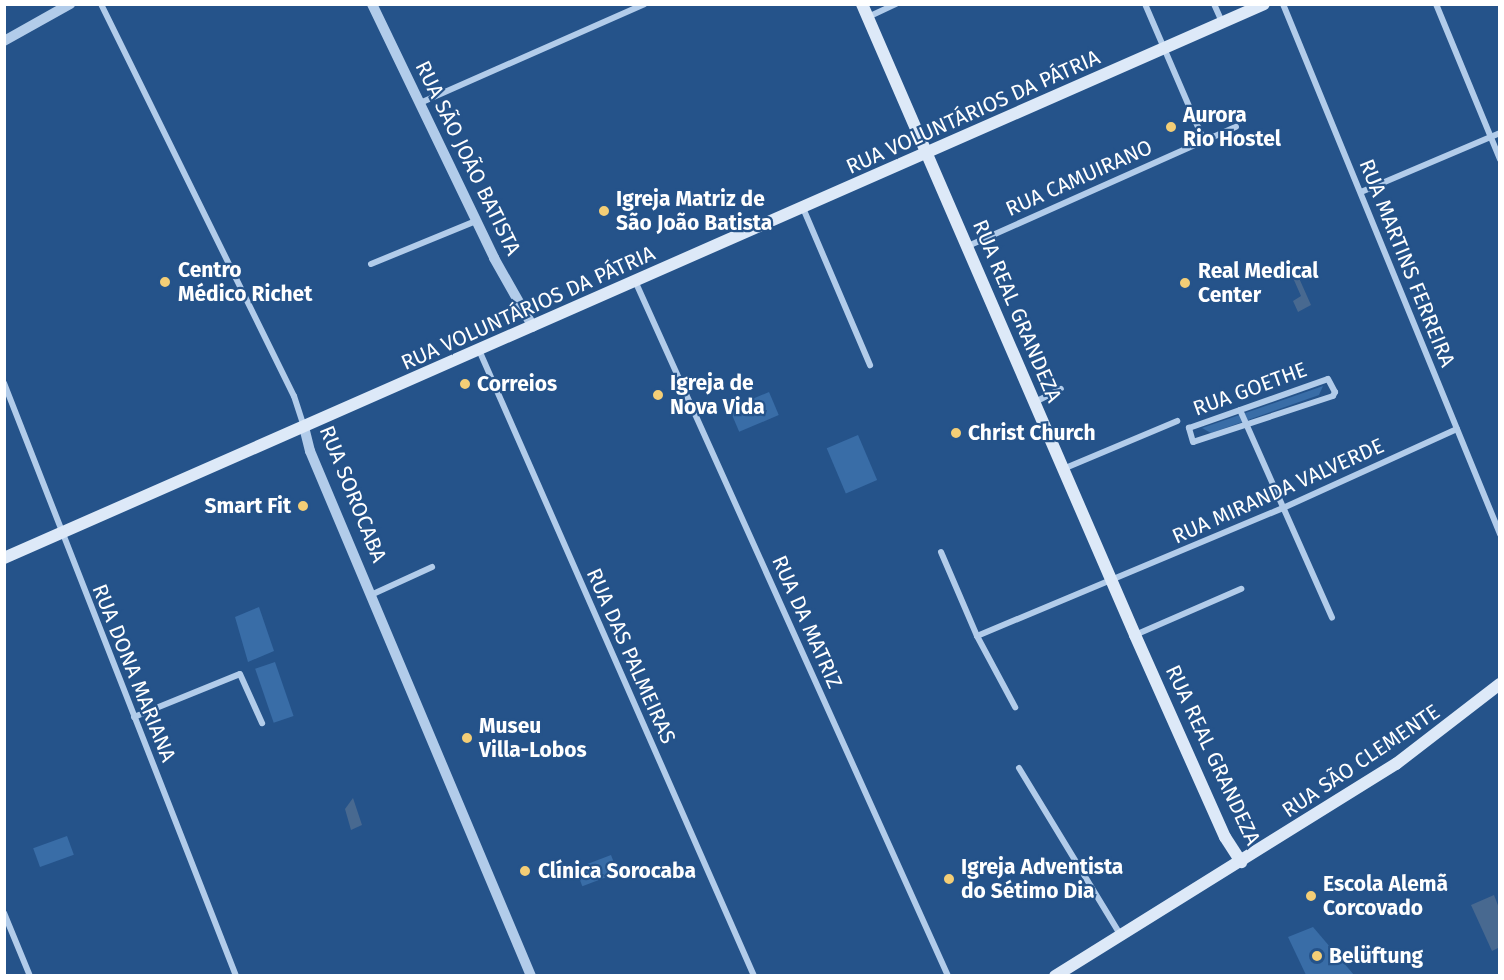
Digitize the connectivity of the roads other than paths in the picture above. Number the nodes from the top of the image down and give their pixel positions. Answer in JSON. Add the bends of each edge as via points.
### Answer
{"nodes":[{"id":1,"x":70,"y":4,"type":"edge"},
{"id":2,"x":101,"y":4,"type":"edge"},
{"id":3,"x":372,"y":4,"type":"edge"},
{"id":4,"x":644,"y":4,"type":"edge"},
{"id":5,"x":862,"y":4,"type":"edge"},
{"id":6,"x":896,"y":4,"type":"edge"},
{"id":7,"x":1145,"y":4,"type":"edge"},
{"id":8,"x":1214,"y":4,"type":"edge"},
{"id":9,"x":1264,"y":4,"type":"edge"},
{"id":10,"x":1283,"y":4,"type":"edge"},
{"id":11,"x":1436,"y":4,"type":"edge"},
{"id":12,"x":868,"y":17,"type":"junction"},
{"id":13,"x":1223,"y":22,"type":"junction"},
{"id":14,"x":4,"y":41,"type":"edge"},
{"id":15,"x":1162,"y":49,"type":"junction"},
{"id":16,"x":419,"y":104,"type":"junction"},
{"id":17,"x":1236,"y":127,"type":"dead end"},
{"id":18,"x":1500,"y":132,"type":"edge"},
{"id":19,"x":1491,"y":136,"type":"junction"},
{"id":20,"x":1204,"y":141,"type":"junction"},
{"id":21,"x":928,"y":153,"type":"junction"},
{"id":22,"x":1500,"y":159,"type":"edge"},
{"id":23,"x":1362,"y":192,"type":"junction"},
{"id":24,"x":802,"y":208,"type":"junction"},
{"id":25,"x":476,"y":221,"type":"junction"},
{"id":26,"x":968,"y":246,"type":"junction"},
{"id":27,"x":371,"y":264,"type":"dead end"},
{"id":28,"x":636,"y":283,"type":"junction"},
{"id":29,"x":532,"y":327,"type":"junction"},
{"id":30,"x":479,"y":350,"type":"junction"},
{"id":31,"x":870,"y":365,"type":"dead end"},
{"id":32,"x":4,"y":382,"type":"edge"},
{"id":33,"x":1061,"y":389,"type":"dead end"},
{"id":34,"x":1035,"y":402,"type":"junction"},
{"id":35,"x":1240,"y":410,"type":"junction"},
{"id":36,"x":1177,"y":421,"type":"dead end"},
{"id":37,"x":1246,"y":425,"type":"junction"},
{"id":38,"x":304,"y":427,"type":"junction"},
{"id":39,"x":1457,"y":429,"type":"junction"},
{"id":40,"x":1063,"y":469,"type":"junction"},
{"id":41,"x":1282,"y":508,"type":"junction"},
{"id":42,"x":62,"y":533,"type":"junction"},
{"id":43,"x":1500,"y":534,"type":"edge"},
{"id":44,"x":941,"y":552,"type":"dead end"},
{"id":45,"x":4,"y":558,"type":"edge"},
{"id":46,"x":432,"y":567,"type":"dead end"},
{"id":47,"x":1112,"y":582,"type":"junction"},
{"id":48,"x":1241,"y":589,"type":"dead end"},
{"id":49,"x":372,"y":594,"type":"junction"},
{"id":50,"x":1332,"y":618,"type":"dead end"},
{"id":51,"x":1135,"y":635,"type":"junction"},
{"id":52,"x":977,"y":636,"type":"junction"},
{"id":53,"x":1500,"y":684,"type":"edge"},
{"id":54,"x":1015,"y":707,"type":"dead end"},
{"id":55,"x":134,"y":717,"type":"junction"},
{"id":56,"x":262,"y":723,"type":"dead end"},
{"id":57,"x":1019,"y":768,"type":"dead end"},
{"id":58,"x":1241,"y":862,"type":"junction"},
{"id":59,"x":4,"y":913,"type":"edge"},
{"id":60,"x":1121,"y":936,"type":"junction"},
{"id":61,"x":30,"y":975,"type":"edge"},
{"id":62,"x":236,"y":975,"type":"edge"},
{"id":63,"x":531,"y":975,"type":"edge"},
{"id":64,"x":754,"y":975,"type":"edge"},
{"id":65,"x":948,"y":975,"type":"edge"},
{"id":66,"x":1055,"y":975,"type":"edge"}],
"edges":[{"from":1,"to":14,"type":"street"},
{"from":2,"to":38,"type":"street","name":"RUA SOROCABA","via":[[294,396]]},
{"from":3,"to":16,"type":"street","name":"RUA SÃO JOÃO BATISTA"},
{"from":4,"to":16,"type":"street"},
{"from":5,"to":12,"type":"main road","name":"RUA REAL GRANDEZA"},
{"from":6,"to":12,"type":"street"},
{"from":7,"to":15,"type":"street"},
{"from":8,"to":13,"type":"street"},
{"from":9,"to":13,"type":"main road","name":"RUA VOLUNTÁRIOS DA PÁTRIA"},
{"from":10,"to":23,"type":"street","name":"RUA MARTINS FERREIRA"},
{"from":11,"to":19,"type":"street"},
{"from":12,"to":21,"type":"main road","name":"RUA REAL GRANDEZA"},
{"from":13,"to":15,"type":"main road","name":"RUA VOLUNTÁRIOS DA PÁTRIA"},
{"from":15,"to":20,"type":"street"},
{"from":15,"to":21,"type":"main road","name":"RUA VOLUNTÁRIOS DA PÁTRIA"},
{"from":16,"to":25,"type":"street","name":"RUA SÃO JOÃO BATISTA"},
{"from":17,"to":20,"type":"street","name":"RUA CAMUIRANO"},
{"from":18,"to":19,"type":"street"},
{"from":19,"to":22,"type":"street"},
{"from":19,"to":23,"type":"street"},
{"from":20,"to":26,"type":"street","name":"RUA CAMUIRANO"},
{"from":21,"to":24,"type":"main road","name":"RUA VOLUNTÁRIOS DA PÁTRIA"},
{"from":21,"to":26,"type":"main road","name":"RUA REAL GRANDEZA"},
{"from":23,"to":39,"type":"street","name":"RUA MARTINS FERREIRA"},
{"from":24,"to":28,"type":"main road","name":"RUA VOLUNTÁRIOS DA PÁTRIA"},
{"from":24,"to":31,"type":"street"},
{"from":25,"to":27,"type":"street"},
{"from":25,"to":29,"type":"street","name":"RUA SÃO JOÃO BATISTA"},
{"from":26,"to":34,"type":"main road","name":"RUA REAL GRANDEZA"},
{"from":28,"to":29,"type":"main road","name":"RUA VOLUNTÁRIOS DA PÁTRIA"},
{"from":28,"to":65,"type":"street","name":"RUA DA MATRIZ"},
{"from":29,"to":30,"type":"main road","name":"RUA VOLUNTÁRIOS DA PÁTRIA"},
{"from":30,"to":38,"type":"main road","name":"RUA VOLUNTÁRIOS DA PÁTRIA"},
{"from":30,"to":64,"type":"street","name":"RUA DAS PALMEIRAS"},
{"from":32,"to":42,"type":"street","name":"RUA DONA MARIANA"},
{"from":33,"to":34,"type":"street"},
{"from":34,"to":40,"type":"main road","name":"RUA REAL GRANDEZA"},
{"from":35,"to":37,"type":"street"},
{"from":35,"to":37,"type":"street","name":"RUA GOETHE","via":[[1188,430],[1197,443]]},
{"from":35,"to":37,"type":"street","name":"RUA GOETHE","via":[[1328,379],[1335,392]]},
{"from":36,"to":40,"type":"street"},
{"from":37,"to":41,"type":"street"},
{"from":38,"to":42,"type":"main road","name":"RUA VOLUNTÁRIOS DA PÁTRIA"},
{"from":38,"to":49,"type":"street","name":"RUA SOROCABA","via":[[310,451]]},
{"from":39,"to":41,"type":"street","name":"RUA MIRANDA VALVERDE"},
{"from":39,"to":43,"type":"street","name":"RUA MARTINS FERREIRA"},
{"from":40,"to":47,"type":"main road","name":"RUA REAL GRANDEZA"},
{"from":41,"to":47,"type":"street","name":"RUA MIRANDA VALVERDE"},
{"from":41,"to":50,"type":"street"},
{"from":42,"to":45,"type":"main road","name":"RUA VOLUNTÁRIOS DA PÁTRIA"},
{"from":42,"to":55,"type":"street","name":"RUA DONA MARIANA"},
{"from":44,"to":52,"type":"street"},
{"from":46,"to":49,"type":"street"},
{"from":47,"to":51,"type":"main road","name":"RUA REAL GRANDEZA"},
{"from":47,"to":52,"type":"street","name":"RUA MIRANDA VALVERDE"},
{"from":48,"to":51,"type":"street"},
{"from":49,"to":63,"type":"street","name":"RUA SOROCABA"},
{"from":51,"to":58,"type":"main road","name":"RUA REAL GRANDEZA","via":[[1225,837]]},
{"from":52,"to":54,"type":"street"},
{"from":53,"to":58,"type":"main road","name":"RUA SÃO CLEMENTE","via":[[1396,764]]},
{"from":55,"to":56,"type":"street","via":[[240,674]]},
{"from":55,"to":62,"type":"street","name":"RUA DONA MARIANA"},
{"from":57,"to":60,"type":"street"},
{"from":58,"to":60,"type":"main road","name":"RUA SÃO CLEMENTE"},
{"from":59,"to":61,"type":"street"},
{"from":60,"to":66,"type":"main road","name":"RUA SÃO CLEMENTE"}]}
